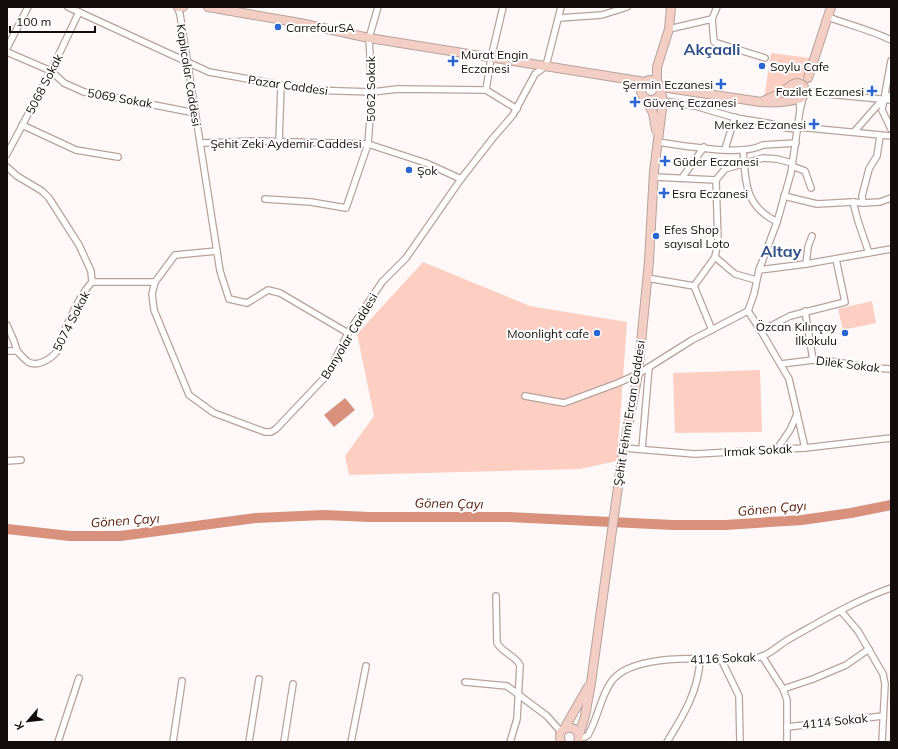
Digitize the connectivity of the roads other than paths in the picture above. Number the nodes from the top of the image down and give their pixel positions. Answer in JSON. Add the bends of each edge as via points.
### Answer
{"nodes":[{"id":1,"x":28,"y":7,"type":"edge"},
{"id":2,"x":68,"y":7,"type":"edge"},
{"id":3,"x":177,"y":7,"type":"edge"},
{"id":4,"x":184,"y":7,"type":"edge"},
{"id":5,"x":208,"y":7,"type":"edge"},
{"id":6,"x":378,"y":7,"type":"edge"},
{"id":7,"x":503,"y":7,"type":"edge"},
{"id":8,"x":561,"y":7,"type":"edge"},
{"id":9,"x":628,"y":7,"type":"edge"},
{"id":10,"x":671,"y":7,"type":"edge"},
{"id":11,"x":717,"y":7,"type":"edge"},
{"id":12,"x":831,"y":7,"type":"edge"},
{"id":13,"x":243,"y":10,"type":"edge"},
{"id":14,"x":80,"y":12,"type":"junction"},
{"id":15,"x":828,"y":17,"type":"junction"},
{"id":16,"x":180,"y":18,"type":"junction"},
{"id":17,"x":559,"y":18,"type":"junction"},
{"id":18,"x":712,"y":19,"type":"junction"},
{"id":19,"x":669,"y":29,"type":"junction"},
{"id":20,"x":369,"y":38,"type":"junction"},
{"id":21,"x":891,"y":40,"type":"edge"},
{"id":22,"x":7,"y":48,"type":"edge"},
{"id":23,"x":7,"y":52,"type":"edge"},
{"id":24,"x":491,"y":58,"type":"junction"},
{"id":25,"x":765,"y":58,"type":"dead end"},
{"id":26,"x":891,"y":61,"type":"edge"},
{"id":27,"x":187,"y":63,"type":"junction"},
{"id":28,"x":546,"y":66,"type":"junction"},
{"id":29,"x":51,"y":71,"type":"junction"},
{"id":30,"x":622,"y":78,"type":"junction"},
{"id":31,"x":808,"y":78,"type":"junction"},
{"id":32,"x":645,"y":82,"type":"junction"},
{"id":33,"x":795,"y":84,"type":"junction"},
{"id":34,"x":281,"y":86,"type":"junction"},
{"id":35,"x":660,"y":87,"type":"junction"},
{"id":36,"x":486,"y":90,"type":"junction"},
{"id":37,"x":372,"y":92,"type":"junction"},
{"id":38,"x":643,"y":95,"type":"junction"},
{"id":39,"x":802,"y":95,"type":"junction"},
{"id":40,"x":891,"y":95,"type":"edge"},
{"id":41,"x":883,"y":99,"type":"junction"},
{"id":42,"x":891,"y":100,"type":"edge"},
{"id":43,"x":662,"y":101,"type":"junction"},
{"id":44,"x":761,"y":102,"type":"junction"},
{"id":45,"x":517,"y":109,"type":"junction"},
{"id":46,"x":194,"y":113,"type":"junction"},
{"id":47,"x":735,"y":117,"type":"junction"},
{"id":48,"x":22,"y":125,"type":"junction"},
{"id":49,"x":798,"y":128,"type":"junction"},
{"id":50,"x":891,"y":129,"type":"edge"},
{"id":51,"x":854,"y":132,"type":"junction"},
{"id":52,"x":880,"y":136,"type":"junction"},
{"id":53,"x":891,"y":136,"type":"edge"},
{"id":54,"x":279,"y":142,"type":"junction"},
{"id":55,"x":657,"y":142,"type":"junction"},
{"id":56,"x":201,"y":143,"type":"junction"},
{"id":57,"x":796,"y":143,"type":"junction"},
{"id":58,"x":368,"y":144,"type":"junction"},
{"id":59,"x":704,"y":147,"type":"junction"},
{"id":60,"x":725,"y":150,"type":"junction"},
{"id":61,"x":743,"y":150,"type":"junction"},
{"id":62,"x":7,"y":154,"type":"edge"},
{"id":63,"x":118,"y":157,"type":"dead end"},
{"id":64,"x":744,"y":164,"type":"junction"},
{"id":65,"x":792,"y":164,"type":"junction"},
{"id":66,"x":7,"y":167,"type":"edge"},
{"id":67,"x":654,"y":177,"type":"junction"},
{"id":68,"x":682,"y":178,"type":"junction"},
{"id":69,"x":461,"y":179,"type":"junction"},
{"id":70,"x":716,"y":180,"type":"junction"},
{"id":71,"x":811,"y":188,"type":"dead end"},
{"id":72,"x":784,"y":196,"type":"junction"},
{"id":73,"x":891,"y":198,"type":"edge"},
{"id":74,"x":265,"y":199,"type":"dead end"},
{"id":75,"x":854,"y":202,"type":"junction"},
{"id":76,"x":863,"y":203,"type":"junction"},
{"id":77,"x":777,"y":222,"type":"junction"},
{"id":78,"x":812,"y":236,"type":"dead end"},
{"id":79,"x":891,"y":249,"type":"edge"},
{"id":80,"x":217,"y":251,"type":"junction"},
{"id":81,"x":869,"y":253,"type":"junction"},
{"id":82,"x":715,"y":257,"type":"junction"},
{"id":83,"x":836,"y":259,"type":"junction"},
{"id":84,"x":806,"y":264,"type":"junction"},
{"id":85,"x":759,"y":270,"type":"junction"},
{"id":86,"x":647,"y":278,"type":"junction"},
{"id":87,"x":756,"y":280,"type":"junction"},
{"id":88,"x":92,"y":282,"type":"junction"},
{"id":89,"x":156,"y":282,"type":"junction"},
{"id":90,"x":694,"y":286,"type":"junction"},
{"id":91,"x":748,"y":311,"type":"junction"},
{"id":92,"x":805,"y":311,"type":"junction"},
{"id":93,"x":7,"y":326,"type":"edge"},
{"id":94,"x":712,"y":330,"type":"junction"},
{"id":95,"x":761,"y":331,"type":"junction"},
{"id":96,"x":348,"y":333,"type":"junction"},
{"id":97,"x":7,"y":351,"type":"edge"},
{"id":98,"x":17,"y":351,"type":"junction"},
{"id":99,"x":813,"y":360,"type":"junction"},
{"id":100,"x":782,"y":364,"type":"junction"},
{"id":101,"x":649,"y":367,"type":"junction"},
{"id":102,"x":891,"y":369,"type":"edge"},
{"id":103,"x":638,"y":374,"type":"junction"},
{"id":104,"x":525,"y":396,"type":"dead end"},
{"id":105,"x":797,"y":414,"type":"junction"},
{"id":106,"x":891,"y":438,"type":"edge"},
{"id":107,"x":624,"y":448,"type":"junction"},
{"id":108,"x":805,"y":448,"type":"junction"},
{"id":109,"x":642,"y":449,"type":"junction"},
{"id":110,"x":777,"y":449,"type":"junction"},
{"id":111,"x":21,"y":460,"type":"dead end"},
{"id":112,"x":7,"y":461,"type":"edge"},
{"id":113,"x":891,"y":588,"type":"edge"},
{"id":114,"x":496,"y":596,"type":"dead end"},
{"id":115,"x":841,"y":611,"type":"junction"},
{"id":116,"x":869,"y":649,"type":"junction"},
{"id":117,"x":762,"y":656,"type":"junction"},
{"id":118,"x":700,"y":659,"type":"junction"},
{"id":119,"x":721,"y":659,"type":"junction"},
{"id":120,"x":366,"y":666,"type":"dead end"},
{"id":121,"x":79,"y":678,"type":"dead end"},
{"id":122,"x":259,"y":679,"type":"dead end"},
{"id":123,"x":182,"y":681,"type":"dead end"},
{"id":124,"x":465,"y":682,"type":"dead end"},
{"id":125,"x":591,"y":683,"type":"junction"},
{"id":126,"x":293,"y":684,"type":"dead end"},
{"id":127,"x":783,"y":689,"type":"junction"},
{"id":128,"x":518,"y":693,"type":"junction"},
{"id":129,"x":883,"y":716,"type":"junction"},
{"id":130,"x":787,"y":727,"type":"junction"},
{"id":131,"x":561,"y":737,"type":"edge"},
{"id":132,"x":579,"y":738,"type":"edge"},
{"id":133,"x":58,"y":742,"type":"edge"},
{"id":134,"x":173,"y":742,"type":"edge"},
{"id":135,"x":249,"y":742,"type":"edge"},
{"id":136,"x":284,"y":742,"type":"edge"},
{"id":137,"x":352,"y":742,"type":"edge"},
{"id":138,"x":510,"y":742,"type":"edge"},
{"id":139,"x":667,"y":742,"type":"edge"},
{"id":140,"x":740,"y":742,"type":"edge"},
{"id":141,"x":787,"y":742,"type":"edge"},
{"id":142,"x":882,"y":742,"type":"edge"}],
"edges":[{"from":1,"to":22,"type":"street"},
{"from":2,"to":14,"type":"street","name":"Pazar Caddesi"},
{"from":3,"to":4,"type":"main road"},
{"from":3,"to":16,"type":"street","name":"Kaplıcalar Caddesi"},
{"from":4,"to":16,"type":"street"},
{"from":5,"to":13,"type":"main road"},
{"from":6,"to":20,"type":"street","name":"5062 Sokak"},
{"from":7,"to":24,"type":"street"},
{"from":8,"to":17,"type":"street"},
{"from":9,"to":17,"type":"street","via":[[602,15]]},
{"from":10,"to":19,"type":"main road","name":"Şehit Fehmi Ercan Caddesi"},
{"from":11,"to":18,"type":"street"},
{"from":12,"to":15,"type":"main road"},
{"from":13,"to":20,"type":"main road"},
{"from":14,"to":27,"type":"street","name":"Pazar Caddesi"},
{"from":14,"to":29,"type":"street","name":"5068 Sokak"},
{"from":15,"to":21,"type":"street","via":[[876,32]]},
{"from":15,"to":31,"type":"main road"},
{"from":16,"to":27,"type":"street","name":"Kaplıcalar Caddesi"},
{"from":17,"to":28,"type":"street"},
{"from":18,"to":19,"type":"street"},
{"from":18,"to":25,"type":"street","via":[[714,42]]},
{"from":19,"to":35,"type":"main road","name":"Şehit Fehmi Ercan Caddesi","via":[[657,67]]},
{"from":20,"to":24,"type":"main road"},
{"from":20,"to":37,"type":"street","name":"5062 Sokak"},
{"from":23,"to":29,"type":"street","name":"5069 Sokak"},
{"from":24,"to":28,"type":"main road"},
{"from":24,"to":36,"type":"street"},
{"from":26,"to":41,"type":"street"},
{"from":27,"to":34,"type":"street","name":"Pazar Caddesi","via":[[209,72]]},
{"from":27,"to":46,"type":"street","name":"Kaplıcalar Caddesi"},
{"from":28,"to":30,"type":"main road"},
{"from":28,"to":45,"type":"street","name":"Banyolar Caddesi","via":[[536,74]]},
{"from":29,"to":46,"type":"street","name":"5069 Sokak","via":[[64,83],[84,92]]},
{"from":29,"to":48,"type":"street","name":"5068 Sokak"},
{"from":30,"to":32,"type":"main road"},
{"from":30,"to":38,"type":"main road","name":"Şehit Fehmi Ercan Caddesi"},
{"from":31,"to":33,"type":"main road"},
{"from":31,"to":39,"type":"main road"},
{"from":32,"to":35,"type":"main road","via":[[651,80]]},
{"from":32,"to":38,"type":"main road","via":[[641,88]]},
{"from":33,"to":39,"type":"main road","via":[[802,85]]},
{"from":33,"to":39,"type":"main road","via":[[790,90],[790,95],[794,98]]},
{"from":33,"to":44,"type":"main road"},
{"from":34,"to":37,"type":"street","name":"Pazar Caddesi","via":[[310,90]]},
{"from":34,"to":54,"type":"street"},
{"from":35,"to":38,"type":"main road","via":[[659,96],[654,100],[647,100]]},
{"from":35,"to":43,"type":"main road","name":"Şehit Fehmi Ercan Caddesi"},
{"from":35,"to":44,"type":"main road"},
{"from":36,"to":37,"type":"street","name":"Pazar Caddesi","via":[[398,89]]},
{"from":36,"to":45,"type":"street"},
{"from":37,"to":58,"type":"street","name":"5062 Sokak"},
{"from":38,"to":55,"type":"main road","name":"Şehit Fehmi Ercan Caddesi","via":[[653,113]]},
{"from":39,"to":41,"type":"street"},
{"from":39,"to":44,"type":"main road","via":[[775,103]]},
{"from":39,"to":49,"type":"street"},
{"from":40,"to":41,"type":"street"},
{"from":41,"to":42,"type":"street"},
{"from":41,"to":50,"type":"street","via":[[882,110]]},
{"from":41,"to":51,"type":"street"},
{"from":43,"to":47,"type":"street","via":[[695,106]]},
{"from":43,"to":55,"type":"main road","name":"Şehit Fehmi Ercan Caddesi"},
{"from":45,"to":69,"type":"street","name":"Banyolar Caddesi"},
{"from":46,"to":56,"type":"street","name":"Kaplıcalar Caddesi"},
{"from":47,"to":49,"type":"street"},
{"from":47,"to":60,"type":"street"},
{"from":48,"to":62,"type":"street","name":"5068 Sokak"},
{"from":48,"to":63,"type":"street","via":[[76,150]]},
{"from":49,"to":51,"type":"street"},
{"from":49,"to":57,"type":"street"},
{"from":51,"to":52,"type":"street"},
{"from":52,"to":53,"type":"street"},
{"from":52,"to":76,"type":"street","via":[[877,156],[869,169],[862,196]]},
{"from":54,"to":56,"type":"street","name":"Şehit Zeki Aydemir Caddesi"},
{"from":54,"to":58,"type":"street","name":"Şehit Zeki Aydemir Caddesi"},
{"from":55,"to":59,"type":"street"},
{"from":55,"to":67,"type":"main road","name":"Şehit Fehmi Ercan Caddesi"},
{"from":56,"to":80,"type":"street","name":"Kaplıcalar Caddesi"},
{"from":57,"to":61,"type":"street"},
{"from":57,"to":65,"type":"street"},
{"from":58,"to":69,"type":"street","name":"Şehit Zeki Aydemir Caddesi","via":[[408,156]]},
{"from":58,"to":74,"type":"street","name":"5062 Sokak","via":[[346,208],[312,202]]},
{"from":59,"to":60,"type":"street"},
{"from":59,"to":68,"type":"street"},
{"from":60,"to":61,"type":"street"},
{"from":61,"to":64,"type":"street"},
{"from":64,"to":65,"type":"street","via":[[763,158]]},
{"from":64,"to":70,"type":"street","via":[[725,169]]},
{"from":64,"to":77,"type":"street","via":[[751,200],[764,215]]},
{"from":65,"to":71,"type":"street","via":[[805,171]]},
{"from":65,"to":72,"type":"street"},
{"from":66,"to":88,"type":"street","name":"5074 Sokak","via":[[49,198],[79,245],[92,271]]},
{"from":67,"to":68,"type":"street"},
{"from":67,"to":86,"type":"main road","name":"Şehit Fehmi Ercan Caddesi"},
{"from":68,"to":70,"type":"street"},
{"from":69,"to":96,"type":"street","name":"Banyolar Caddesi","via":[[406,258],[382,282]]},
{"from":70,"to":82,"type":"street","via":[[718,242]]},
{"from":72,"to":75,"type":"street","via":[[817,204]]},
{"from":72,"to":77,"type":"street"},
{"from":73,"to":76,"type":"street","via":[[880,202]]},
{"from":75,"to":76,"type":"street"},
{"from":75,"to":81,"type":"street"},
{"from":77,"to":85,"type":"street"},
{"from":78,"to":84,"type":"street"},
{"from":79,"to":81,"type":"street"},
{"from":80,"to":89,"type":"street","via":[[175,255]]},
{"from":80,"to":96,"type":"street","name":"Kaplıcalar Caddesi","via":[[220,272],[229,300],[247,303],[268,290],[280,293]]},
{"from":81,"to":83,"type":"street"},
{"from":82,"to":87,"type":"street","via":[[736,274]]},
{"from":82,"to":90,"type":"street"},
{"from":83,"to":84,"type":"street"},
{"from":83,"to":92,"type":"street","via":[[845,302]]},
{"from":84,"to":85,"type":"street"},
{"from":85,"to":87,"type":"street"},
{"from":86,"to":90,"type":"street"},
{"from":86,"to":103,"type":"main road","name":"Şehit Fehmi Ercan Caddesi"},
{"from":87,"to":91,"type":"street"},
{"from":88,"to":89,"type":"street"},
{"from":88,"to":98,"type":"street","name":"5074 Sokak","via":[[84,291],[60,345],[52,356],[34,363],[28,362]]},
{"from":89,"to":96,"type":"street","name":"Banyolar Caddesi","via":[[152,294],[154,310],[190,395],[214,413],[265,432],[276,429],[328,374]]},
{"from":90,"to":94,"type":"street"},
{"from":91,"to":94,"type":"street"},
{"from":91,"to":95,"type":"street"},
{"from":92,"to":95,"type":"street"},
{"from":92,"to":99,"type":"street"},
{"from":93,"to":98,"type":"street"},
{"from":94,"to":101,"type":"street"},
{"from":95,"to":100,"type":"street"},
{"from":97,"to":98,"type":"street"},
{"from":99,"to":100,"type":"street","name":"Dilek Sokak"},
{"from":99,"to":102,"type":"street","name":"Dilek Sokak"},
{"from":100,"to":105,"type":"street","via":[[790,380]]},
{"from":101,"to":103,"type":"street"},
{"from":101,"to":109,"type":"street"},
{"from":103,"to":104,"type":"street","via":[[564,403]]},
{"from":103,"to":107,"type":"main road","name":"Şehit Fehmi Ercan Caddesi"},
{"from":105,"to":108,"type":"street"},
{"from":105,"to":110,"type":"street"},
{"from":106,"to":108,"type":"street","name":"Irmak Sokak"},
{"from":107,"to":109,"type":"street","name":"Irmak Sokak"},
{"from":107,"to":125,"type":"main road","name":"Şehit Fehmi Ercan Caddesi"},
{"from":108,"to":110,"type":"street","name":"Irmak Sokak"},
{"from":109,"to":110,"type":"street","name":"Irmak Sokak","via":[[695,454]]},
{"from":111,"to":112,"type":"street"},
{"from":113,"to":115,"type":"street","name":"4116 Sokak","via":[[873,594]]},
{"from":114,"to":128,"type":"street","via":[[497,643],[520,665]]},
{"from":115,"to":116,"type":"street"},
{"from":115,"to":117,"type":"street","name":"4116 Sokak"},
{"from":116,"to":127,"type":"street","via":[[846,665],[813,680]]},
{"from":116,"to":129,"type":"street","via":[[883,674]]},
{"from":117,"to":119,"type":"street","name":"4116 Sokak","via":[[752,659]]},
{"from":117,"to":127,"type":"street"},
{"from":118,"to":119,"type":"street","name":"4116 Sokak"},
{"from":118,"to":132,"type":"street","name":"4116 Sokak","via":[[649,662],[627,668],[611,681],[590,732]]},
{"from":118,"to":139,"type":"street","via":[[693,693]]},
{"from":119,"to":140,"type":"street","via":[[739,696]]},
{"from":120,"to":137,"type":"street"},
{"from":121,"to":133,"type":"street"},
{"from":122,"to":135,"type":"street"},
{"from":123,"to":134,"type":"street"},
{"from":124,"to":128,"type":"street","via":[[507,686]]},
{"from":125,"to":131,"type":"main road","name":"Şehit Fehmi Ercan Caddesi"},
{"from":125,"to":132,"type":"main road","name":"Şehit Fehmi Ercan Caddesi"},
{"from":126,"to":136,"type":"street"},
{"from":127,"to":130,"type":"street","via":[[787,700]]},
{"from":128,"to":131,"type":"street","via":[[547,716]]},
{"from":128,"to":138,"type":"street","via":[[517,719]]},
{"from":129,"to":130,"type":"street","name":"4114 Sokak"},
{"from":129,"to":142,"type":"street"},
{"from":130,"to":141,"type":"street"},
{"from":131,"to":132,"type":"main road","via":[[572,728]]}]}
